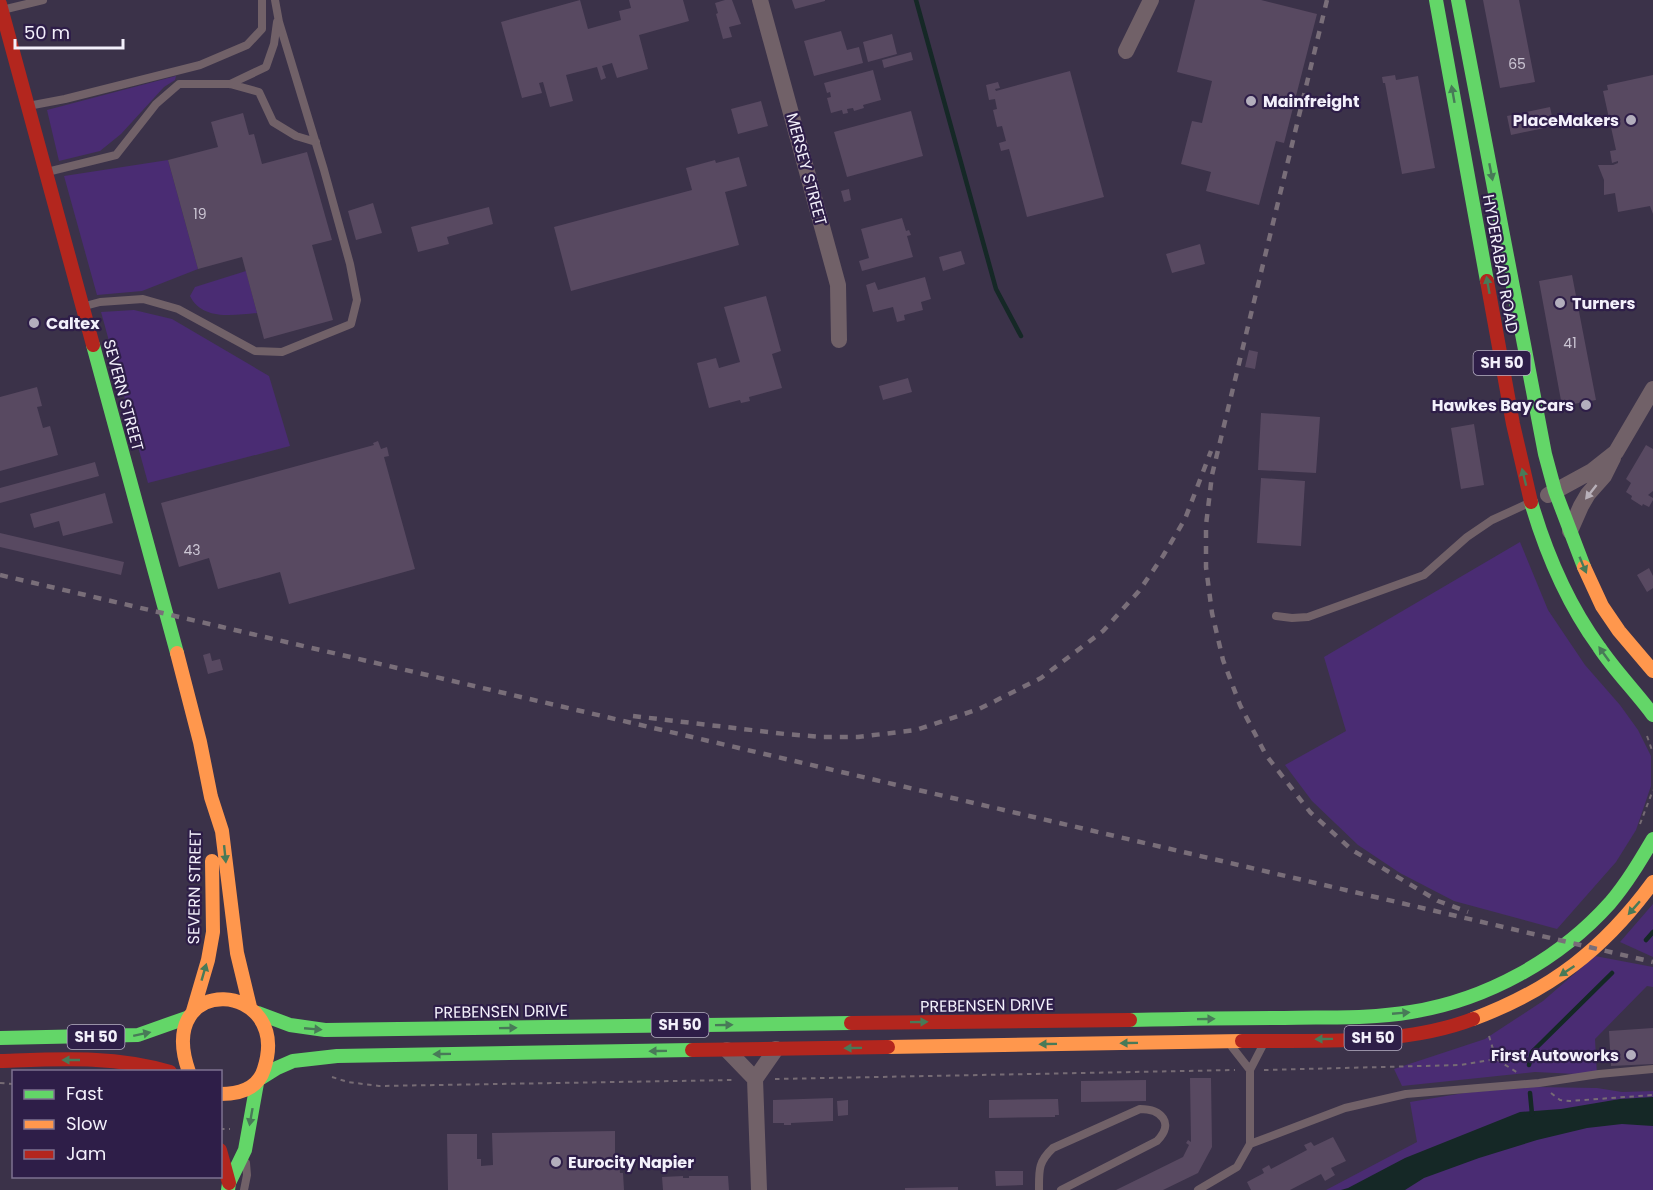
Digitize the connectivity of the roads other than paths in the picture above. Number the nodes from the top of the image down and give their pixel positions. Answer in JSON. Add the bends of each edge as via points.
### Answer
{"nodes":[{"id":1,"x":44,"y":0,"type":"edge"},
{"id":2,"x":262,"y":0,"type":"edge"},
{"id":3,"x":760,"y":0,"type":"edge"},
{"id":4,"x":1151,"y":0,"type":"edge"},
{"id":5,"x":1436,"y":0,"type":"edge"},
{"id":6,"x":1458,"y":0,"type":"edge"},
{"id":7,"x":275,"y":2,"type":"edge"},
{"id":8,"x":1,"y":7,"type":"edge"},
{"id":9,"x":4,"y":31,"type":"edge"},
{"id":10,"x":1126,"y":51,"type":"dead end"},
{"id":11,"x":230,"y":84,"type":"junction"},
{"id":12,"x":28,"y":106,"type":"junction"},
{"id":13,"x":316,"y":142,"type":"junction"},
{"id":14,"x":46,"y":172,"type":"junction"},
{"id":15,"x":83,"y":306,"type":"junction"},
{"id":16,"x":839,"y":340,"type":"dead end"},
{"id":17,"x":1653,"y":389,"type":"edge"},
{"id":18,"x":1616,"y":452,"type":"junction"},
{"id":19,"x":1555,"y":491,"type":"junction"},
{"id":20,"x":1530,"y":502,"type":"junction"},
{"id":21,"x":1570,"y":533,"type":"junction"},
{"id":22,"x":1276,"y":616,"type":"dead end"},
{"id":23,"x":1653,"y":670,"type":"edge"},
{"id":24,"x":1653,"y":715,"type":"edge"},
{"id":25,"x":211,"y":797,"type":"junction"},
{"id":26,"x":1653,"y":839,"type":"edge"},
{"id":27,"x":1653,"y":882,"type":"edge"},
{"id":28,"x":254,"y":1010,"type":"junction"},
{"id":29,"x":191,"y":1014,"type":"junction"},
{"id":30,"x":0,"y":1038,"type":"edge"},
{"id":31,"x":1265,"y":1040,"type":"junction"},
{"id":32,"x":1226,"y":1041,"type":"junction"},
{"id":33,"x":776,"y":1049,"type":"junction"},
{"id":34,"x":727,"y":1050,"type":"junction"},
{"id":35,"x":0,"y":1061,"type":"edge"},
{"id":36,"x":1653,"y":1069,"type":"edge"},
{"id":37,"x":167,"y":1070,"type":"edge"},
{"id":38,"x":189,"y":1070,"type":"edge"},
{"id":39,"x":1250,"y":1070,"type":"junction"},
{"id":40,"x":755,"y":1079,"type":"junction"},
{"id":41,"x":259,"y":1081,"type":"junction"},
{"id":42,"x":222,"y":1094,"type":"edge"},
{"id":43,"x":1250,"y":1144,"type":"junction"},
{"id":44,"x":245,"y":1150,"type":"junction"},
{"id":45,"x":222,"y":1158,"type":"edge"},
{"id":46,"x":229,"y":1187,"type":"edge"},
{"id":47,"x":244,"y":1190,"type":"edge"},
{"id":48,"x":759,"y":1190,"type":"edge"},
{"id":49,"x":1039,"y":1190,"type":"edge"},
{"id":50,"x":1062,"y":1190,"type":"edge"},
{"id":51,"x":1198,"y":1190,"type":"edge"}],
"edges":[{"from":1,"to":8,"type":"lane"},
{"from":2,"to":12,"type":"lane","via":[[262,29],[247,45],[200,65]]},
{"from":3,"to":16,"type":"street","name":"MERSEY STREET","via":[[838,285]]},
{"from":4,"to":10,"type":"street"},
{"from":20,"to":5,"type":"main road","name":"HYDERABAD ROAD","number":"SH 50","one_way":true,"via":[[1511,417]]},
{"from":6,"to":19,"type":"main road","name":"HYDERABAD ROAD","number":"SH 50","one_way":true,"via":[[1537,417]]},
{"from":7,"to":11,"type":"lane","via":[[278,26],[266,67]]},
{"from":7,"to":13,"type":"lane"},
{"from":8,"to":9,"type":"main road","name":"SEVERN STREET"},
{"from":9,"to":12,"type":"main road","name":"SEVERN STREET"},
{"from":11,"to":13,"type":"lane","via":[[259,92],[273,122]]},
{"from":11,"to":14,"type":"lane","via":[[179,84],[156,104],[116,155]]},
{"from":12,"to":14,"type":"main road","name":"SEVERN STREET"},
{"from":13,"to":15,"type":"lane","via":[[357,300],[351,324],[282,352],[255,351],[178,309],[143,299]]},
{"from":14,"to":15,"type":"main road","name":"SEVERN STREET"},
{"from":15,"to":25,"type":"main road","name":"SEVERN STREET","via":[[201,742]]},
{"from":17,"to":18,"type":"street"},
{"from":18,"to":19,"type":"street","via":[[1592,471]]},
{"from":18,"to":21,"type":"street","one_way":true,"via":[[1581,506]]},
{"from":19,"to":20,"type":"street"},
{"from":19,"to":21,"type":"main road","name":"HYDERABAD ROAD","number":"SH 50"},
{"from":20,"to":22,"type":"lane","via":[[1467,537],[1424,575],[1308,617]]},
{"from":24,"to":20,"type":"main road","name":"HYDERABAD ROAD","number":"SH 50","one_way":true,"via":[[1577,615]]},
{"from":21,"to":23,"type":"main road","name":"HYDERABAD ROAD","number":"SH 50","one_way":true,"via":[[1602,606]]},
{"from":25,"to":28,"type":"main road","name":"SEVERN STREET","one_way":true,"via":[[222,831],[237,953]]},
{"from":29,"to":25,"type":"main road","name":"SEVERN STREET","one_way":true,"via":[[213,932]]},
{"from":28,"to":26,"type":"main road","name":"PREBENSEN DRIVE","number":"SH 50","one_way":true,"via":[[277,1022],[325,1030],[1294,1018],[1411,1012],[1476,994],[1544,962],[1598,917],[1626,883]]},
{"from":27,"to":31,"type":"main road","number":"SH 50","one_way":true,"via":[[1612,933],[1583,960],[1514,1004],[1456,1025],[1407,1035]]},
{"from":28,"to":29,"type":"main road","number":"SH 50","via":[[234,1000],[218,1000],[200,1005]]},
{"from":28,"to":41,"type":"main road","name":"SEVERN STREET","via":[[267,1040],[267,1060]]},
{"from":30,"to":29,"type":"main road","number":"SH 50","one_way":true,"via":[[138,1035]]},
{"from":29,"to":38,"type":"main road","name":"SEVERN STREET","via":[[183,1042]]},
{"from":31,"to":32,"type":"main road","number":"SH 50"},
{"from":31,"to":39,"type":"lane"},
{"from":32,"to":33,"type":"main road","number":"SH 50","one_way":true},
{"from":32,"to":39,"type":"lane"},
{"from":33,"to":34,"type":"main road","number":"SH 50"},
{"from":33,"to":40,"type":"street"},
{"from":34,"to":40,"type":"street"},
{"from":34,"to":41,"type":"main road","number":"SH 50","one_way":true,"via":[[337,1056],[293,1061]]},
{"from":37,"to":35,"type":"main road","number":"SH 50","one_way":true,"via":[[115,1060]]},
{"from":36,"to":43,"type":"lane","via":[[1406,1094],[1345,1108]]},
{"from":39,"to":43,"type":"lane"},
{"from":40,"to":48,"type":"street"},
{"from":41,"to":42,"type":"main road","number":"SH 50","via":[[237,1093]]},
{"from":41,"to":44,"type":"main road","name":"SEVERN STREET","one_way":true},
{"from":43,"to":51,"type":"lane","via":[[1237,1167]]},
{"from":44,"to":46,"type":"main road","name":"SEVERN STREET"},
{"from":44,"to":47,"type":"lane"},
{"from":45,"to":46,"type":"main road"},
{"from":49,"to":50,"type":"lane","via":[[1039,1168],[1053,1148],[1140,1109],[1150,1109],[1165,1121],[1167,1127],[1157,1141]]}]}
